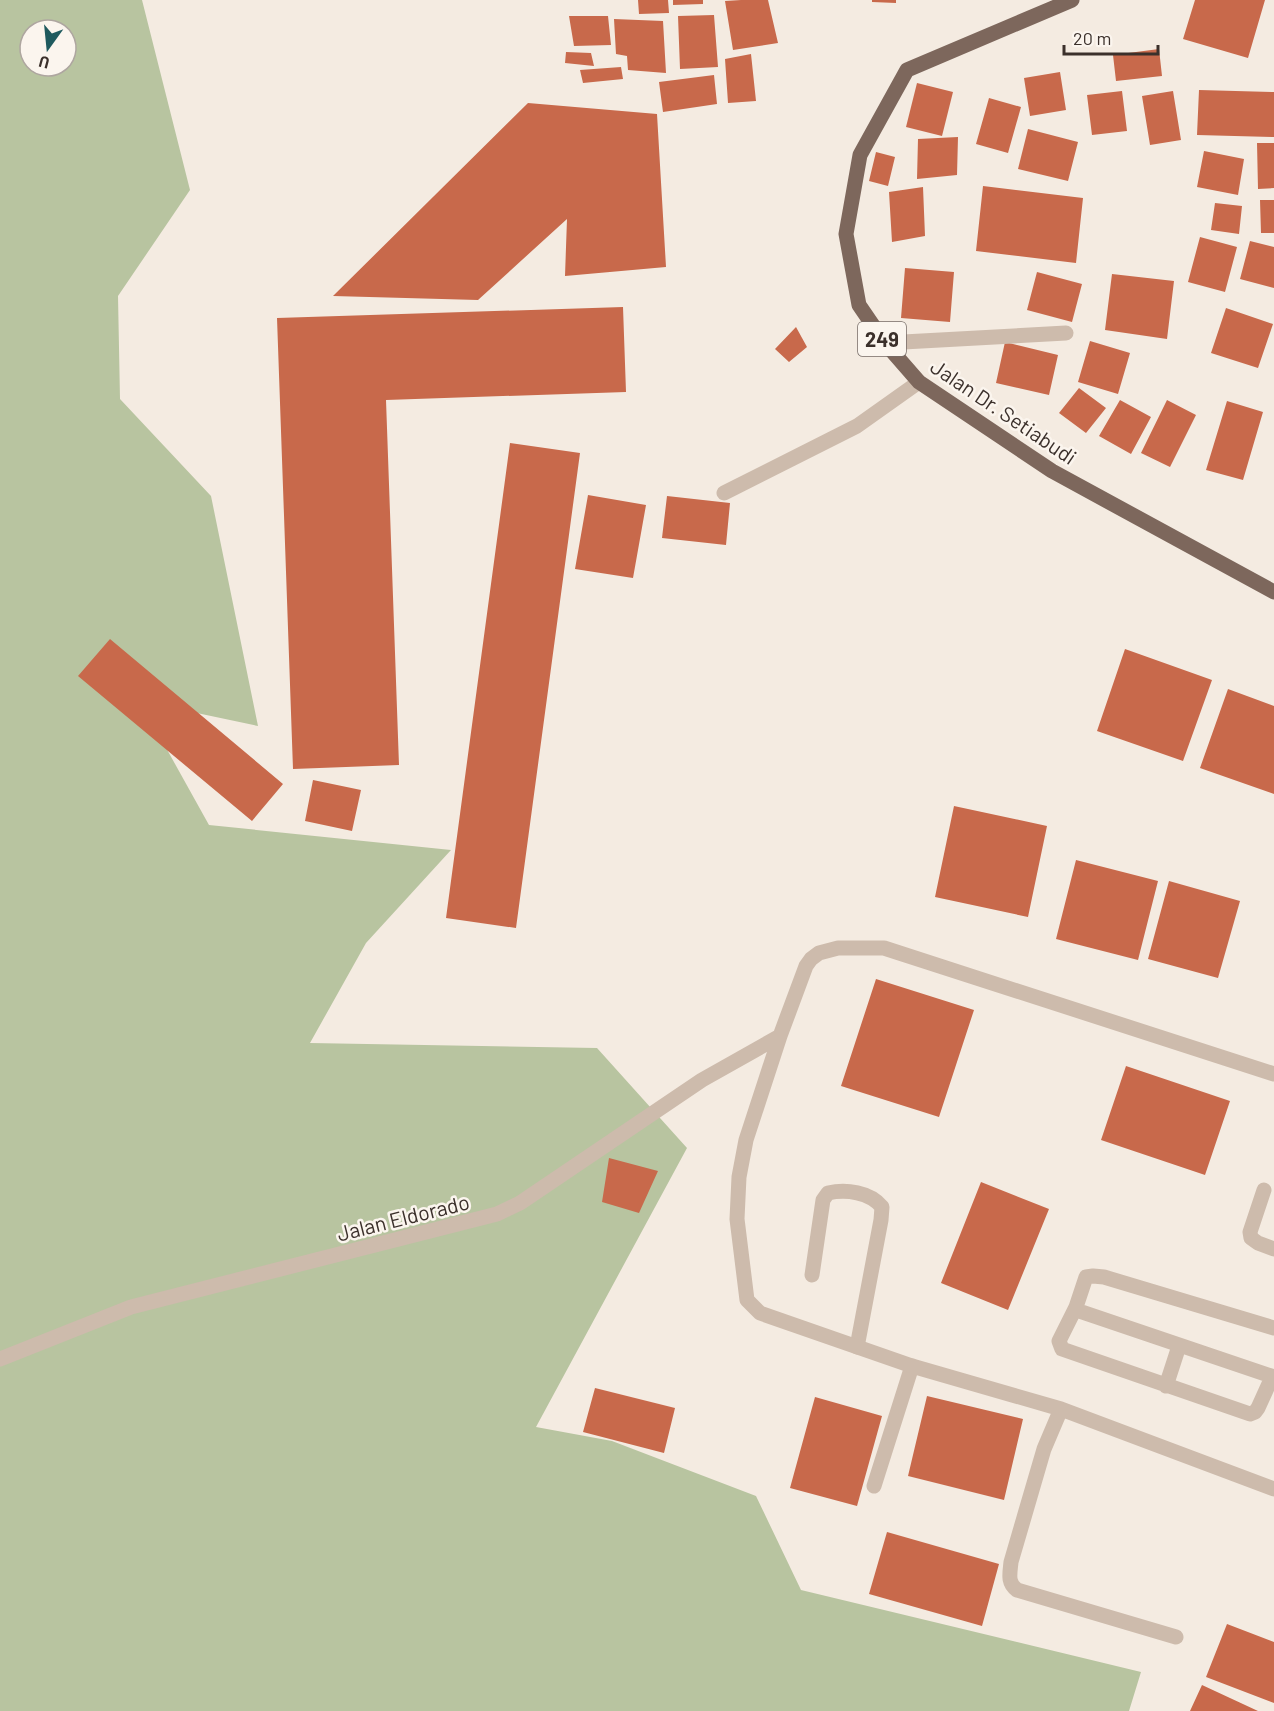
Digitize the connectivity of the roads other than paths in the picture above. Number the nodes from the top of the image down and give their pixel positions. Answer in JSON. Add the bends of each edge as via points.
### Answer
{"nodes":[{"id":1,"x":1072,"y":0,"type":"edge"},
{"id":2,"x":1066,"y":333,"type":"dead end"},
{"id":3,"x":885,"y":343,"type":"junction"},
{"id":4,"x":919,"y":382,"type":"junction"},
{"id":5,"x":724,"y":493,"type":"dead end"},
{"id":6,"x":1274,"y":592,"type":"edge"},
{"id":7,"x":780,"y":1036,"type":"junction"},
{"id":8,"x":1274,"y":1074,"type":"edge"},
{"id":9,"x":1264,"y":1190,"type":"dead end"},
{"id":10,"x":1274,"y":1249,"type":"edge"},
{"id":11,"x":812,"y":1275,"type":"dead end"},
{"id":12,"x":1076,"y":1307,"type":"junction"},
{"id":13,"x":1274,"y":1328,"type":"edge"},
{"id":14,"x":1179,"y":1346,"type":"junction"},
{"id":15,"x":857,"y":1347,"type":"junction"},
{"id":16,"x":0,"y":1359,"type":"edge"},
{"id":17,"x":912,"y":1366,"type":"junction"},
{"id":18,"x":1273,"y":1377,"type":"edge"},
{"id":19,"x":1166,"y":1386,"type":"junction"},
{"id":20,"x":1061,"y":1410,"type":"junction"},
{"id":21,"x":874,"y":1486,"type":"dead end"},
{"id":22,"x":1274,"y":1489,"type":"edge"},
{"id":23,"x":1176,"y":1637,"type":"dead end"}],
"edges":[{"from":1,"to":3,"type":"main road","name":"Jalan Dr. Setiabudi","number":"249","via":[[907,70],[860,155],[846,234],[859,305]]},
{"from":2,"to":3,"type":"street"},
{"from":3,"to":4,"type":"main road","name":"Jalan Dr. Setiabudi","number":"249"},
{"from":4,"to":5,"type":"street","via":[[857,426]]},
{"from":4,"to":6,"type":"main road","name":"Jalan Dr. Setiabudi","number":"249","via":[[1052,471]]},
{"from":7,"to":8,"type":"street","via":[[811,959],[838,948],[884,948]]},
{"from":7,"to":15,"type":"street","via":[[746,1140],[739,1177],[737,1219],[747,1300],[771,1318]]},
{"from":7,"to":16,"type":"street","name":"Jalan Eldorado","via":[[702,1080],[520,1203],[497,1214],[131,1307]]},
{"from":9,"to":10,"type":"street","via":[[1251,1238]]},
{"from":11,"to":15,"type":"street","via":[[823,1200],[828,1193],[842,1190],[875,1198],[882,1207],[881,1220]]},
{"from":12,"to":13,"type":"street","via":[[1086,1277],[1104,1277]]},
{"from":12,"to":14,"type":"street","via":[[1078,1311]]},
{"from":12,"to":19,"type":"street","via":[[1059,1341],[1062,1349]]},
{"from":14,"to":18,"type":"street"},
{"from":14,"to":19,"type":"street"},
{"from":15,"to":17,"type":"street"},
{"from":17,"to":20,"type":"street"},
{"from":17,"to":21,"type":"street"},
{"from":18,"to":19,"type":"street","via":[[1258,1408],[1250,1414]]},
{"from":20,"to":22,"type":"street"},
{"from":20,"to":23,"type":"street","via":[[1044,1449],[1011,1562],[1011,1584],[1017,1590]]}]}
